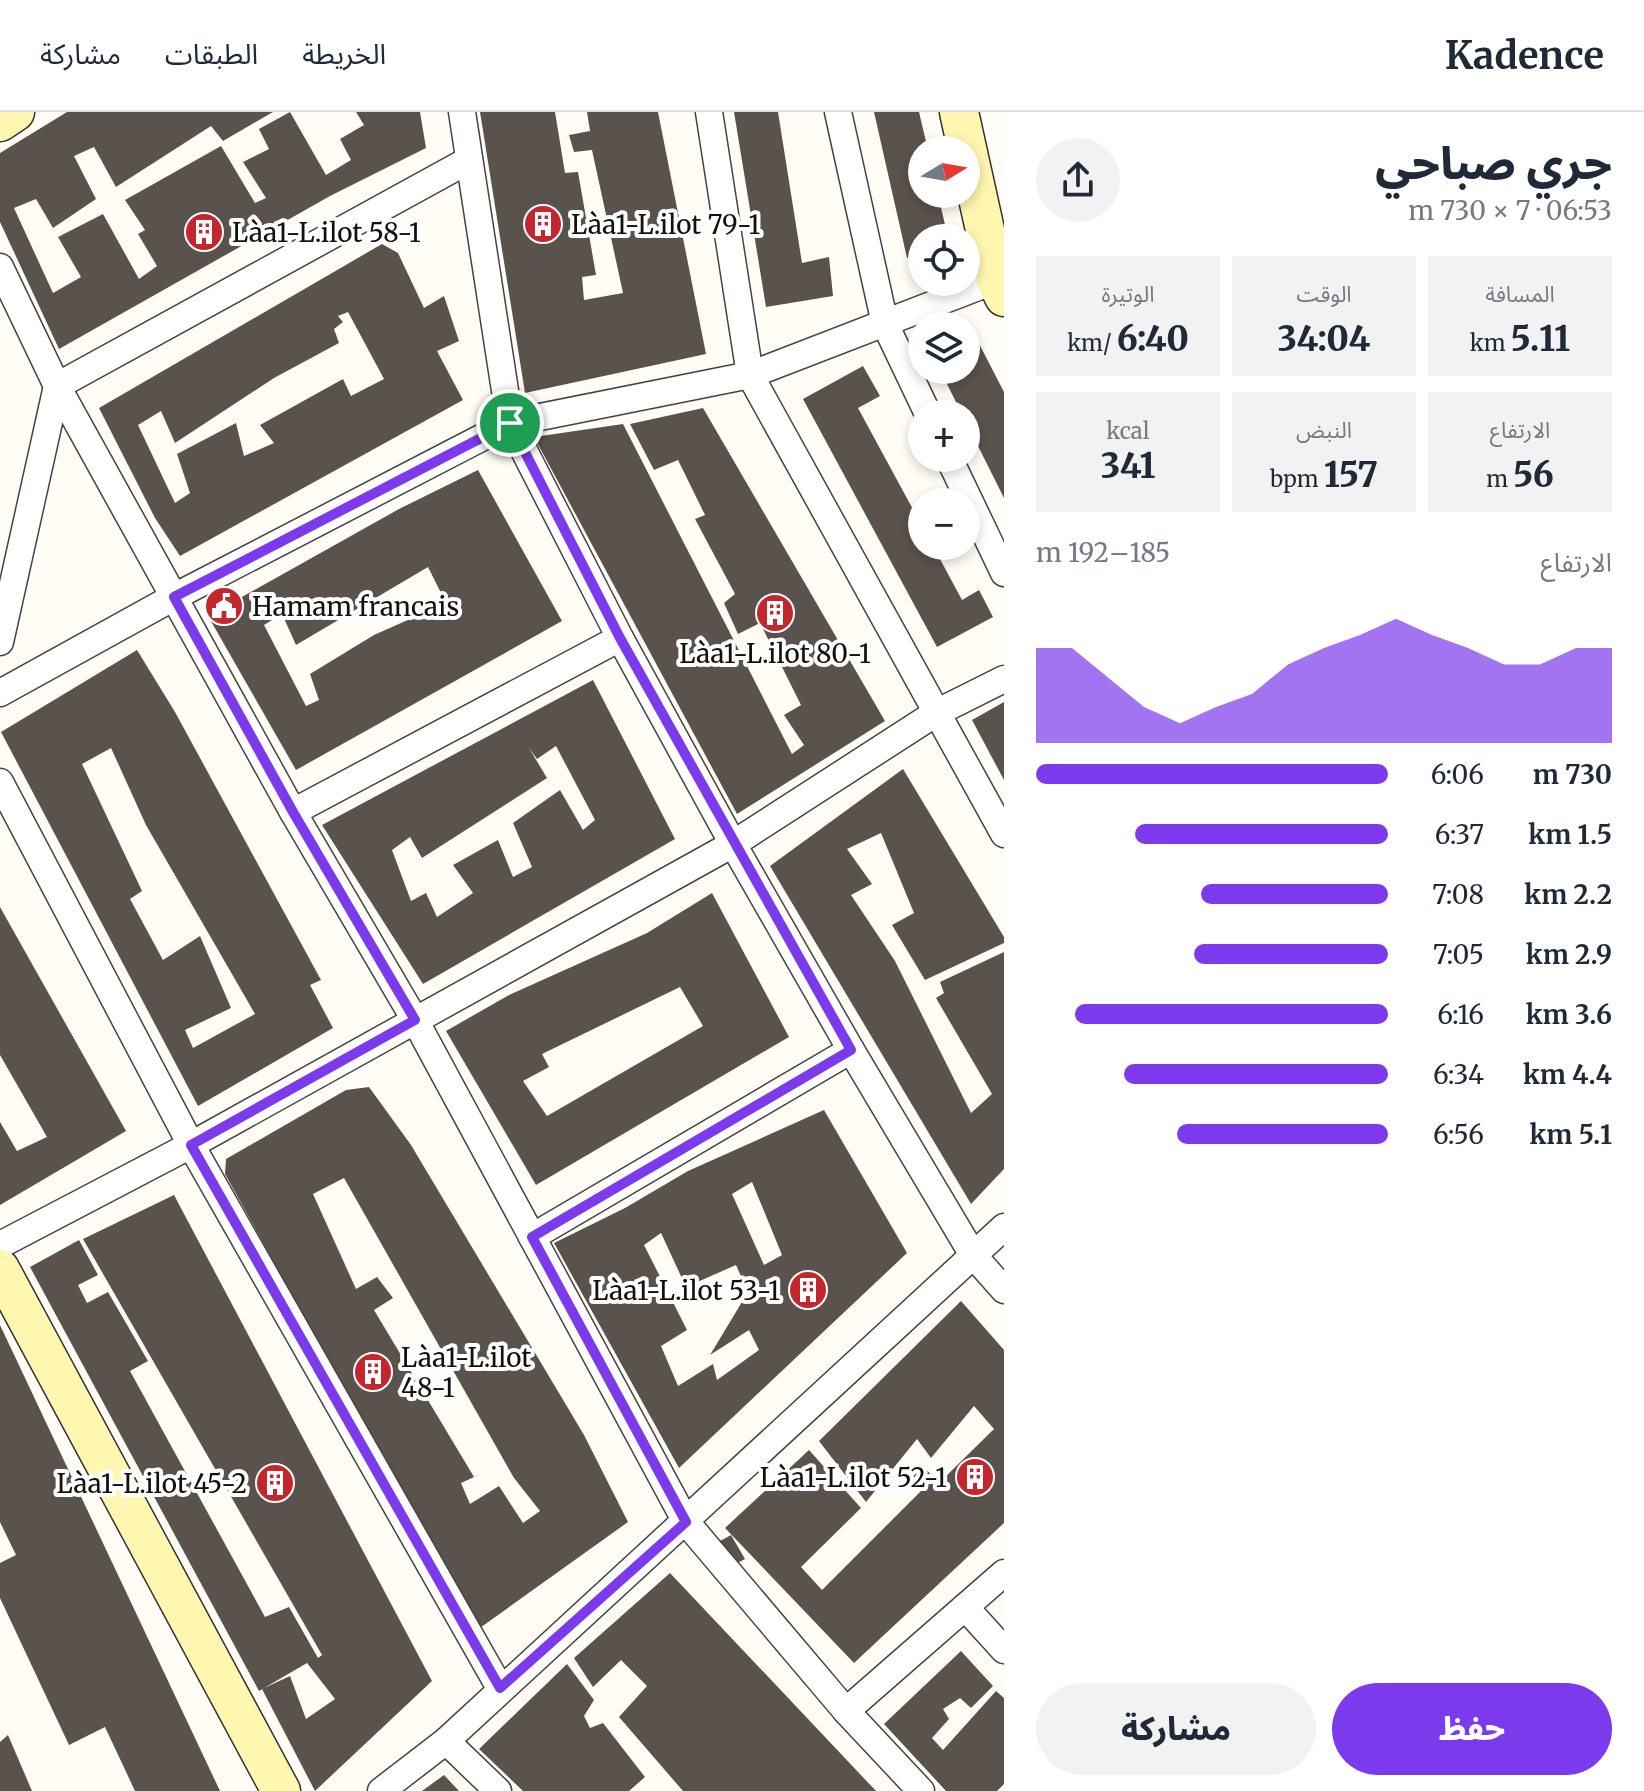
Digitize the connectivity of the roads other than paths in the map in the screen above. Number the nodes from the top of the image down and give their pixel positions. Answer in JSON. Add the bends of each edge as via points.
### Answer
{"nodes":[{"id":1,"x":15,"y":112,"type":"edge"},
{"id":2,"x":462,"y":112,"type":"edge"},
{"id":3,"x":709,"y":112,"type":"edge"},
{"id":4,"x":838,"y":112,"type":"edge"},
{"id":5,"x":959,"y":112,"type":"edge"},
{"id":6,"x":0,"y":122,"type":"edge"},
{"id":7,"x":469,"y":160,"type":"junction"},
{"id":8,"x":0,"y":267,"type":"edge"},
{"id":9,"x":1000,"y":289,"type":"edge"},
{"id":10,"x":885,"y":324,"type":"junction"},
{"id":11,"x":750,"y":375,"type":"junction"},
{"id":12,"x":57,"y":386,"type":"junction"},
{"id":13,"x":921,"y":400,"type":"edge"},
{"id":14,"x":510,"y":423,"type":"junction"},
{"id":15,"x":956,"y":472,"type":"edge"},
{"id":16,"x":1004,"y":573,"type":"edge"},
{"id":17,"x":174,"y":597,"type":"junction"},
{"id":18,"x":620,"y":638,"type":"junction"},
{"id":19,"x":0,"y":642,"type":"edge"},
{"id":20,"x":1004,"y":679,"type":"edge"},
{"id":21,"x":0,"y":693,"type":"edge"},
{"id":22,"x":936,"y":713,"type":"junction"},
{"id":23,"x":0,"y":782,"type":"edge"},
{"id":24,"x":293,"y":812,"type":"junction"},
{"id":25,"x":1004,"y":834,"type":"edge"},
{"id":26,"x":733,"y":844,"type":"junction"},
{"id":27,"x":415,"y":1020,"type":"junction"},
{"id":28,"x":851,"y":1050,"type":"junction"},
{"id":29,"x":191,"y":1145,"type":"junction"},
{"id":30,"x":1004,"y":1227,"type":"edge"},
{"id":31,"x":532,"y":1237,"type":"junction"},
{"id":32,"x":0,"y":1245,"type":"edge"},
{"id":33,"x":973,"y":1255,"type":"junction"},
{"id":34,"x":0,"y":1269,"type":"edge"},
{"id":35,"x":1004,"y":1290,"type":"edge"},
{"id":36,"x":686,"y":1522,"type":"junction"},
{"id":37,"x":1004,"y":1573,"type":"edge"},
{"id":38,"x":965,"y":1607,"type":"junction"},
{"id":39,"x":1004,"y":1650,"type":"edge"},
{"id":40,"x":500,"y":1688,"type":"junction"},
{"id":41,"x":846,"y":1711,"type":"junction"},
{"id":42,"x":446,"y":1741,"type":"junction"},
{"id":43,"x":281,"y":1791,"type":"edge"},
{"id":44,"x":381,"y":1791,"type":"edge"},
{"id":45,"x":498,"y":1791,"type":"edge"},
{"id":46,"x":921,"y":1791,"type":"edge"}],
"edges":[{"from":1,"to":6,"type":"street"},
{"from":2,"to":7,"type":"street"},
{"from":3,"to":11,"type":"street"},
{"from":4,"to":10,"type":"street"},
{"from":5,"to":9,"type":"street"},
{"from":7,"to":12,"type":"street"},
{"from":7,"to":14,"type":"street"},
{"from":8,"to":12,"type":"street"},
{"from":9,"to":10,"type":"street"},
{"from":10,"to":11,"type":"street"},
{"from":10,"to":13,"type":"street"},
{"from":11,"to":14,"type":"street"},
{"from":11,"to":22,"type":"street"},
{"from":12,"to":17,"type":"street"},
{"from":12,"to":19,"type":"street"},
{"from":14,"to":17,"type":"street"},
{"from":14,"to":18,"type":"street"},
{"from":15,"to":16,"type":"street"},
{"from":17,"to":21,"type":"street"},
{"from":17,"to":24,"type":"street"},
{"from":18,"to":24,"type":"street"},
{"from":18,"to":26,"type":"street"},
{"from":20,"to":22,"type":"street"},
{"from":22,"to":25,"type":"street"},
{"from":22,"to":26,"type":"street"},
{"from":23,"to":29,"type":"street"},
{"from":24,"to":27,"type":"street"},
{"from":26,"to":27,"type":"street"},
{"from":26,"to":28,"type":"street"},
{"from":27,"to":29,"type":"street"},
{"from":27,"to":31,"type":"street"},
{"from":28,"to":31,"type":"street"},
{"from":28,"to":33,"type":"street"},
{"from":29,"to":32,"type":"street"},
{"from":29,"to":40,"type":"street"},
{"from":30,"to":33,"type":"street"},
{"from":31,"to":36,"type":"street"},
{"from":33,"to":35,"type":"street"},
{"from":33,"to":36,"type":"street"},
{"from":34,"to":43,"type":"street"},
{"from":36,"to":40,"type":"street"},
{"from":36,"to":41,"type":"street"},
{"from":37,"to":38,"type":"street"},
{"from":38,"to":39,"type":"street"},
{"from":38,"to":41,"type":"street"},
{"from":40,"to":42,"type":"street"},
{"from":41,"to":46,"type":"street"},
{"from":42,"to":44,"type":"street"},
{"from":42,"to":45,"type":"street"}]}
